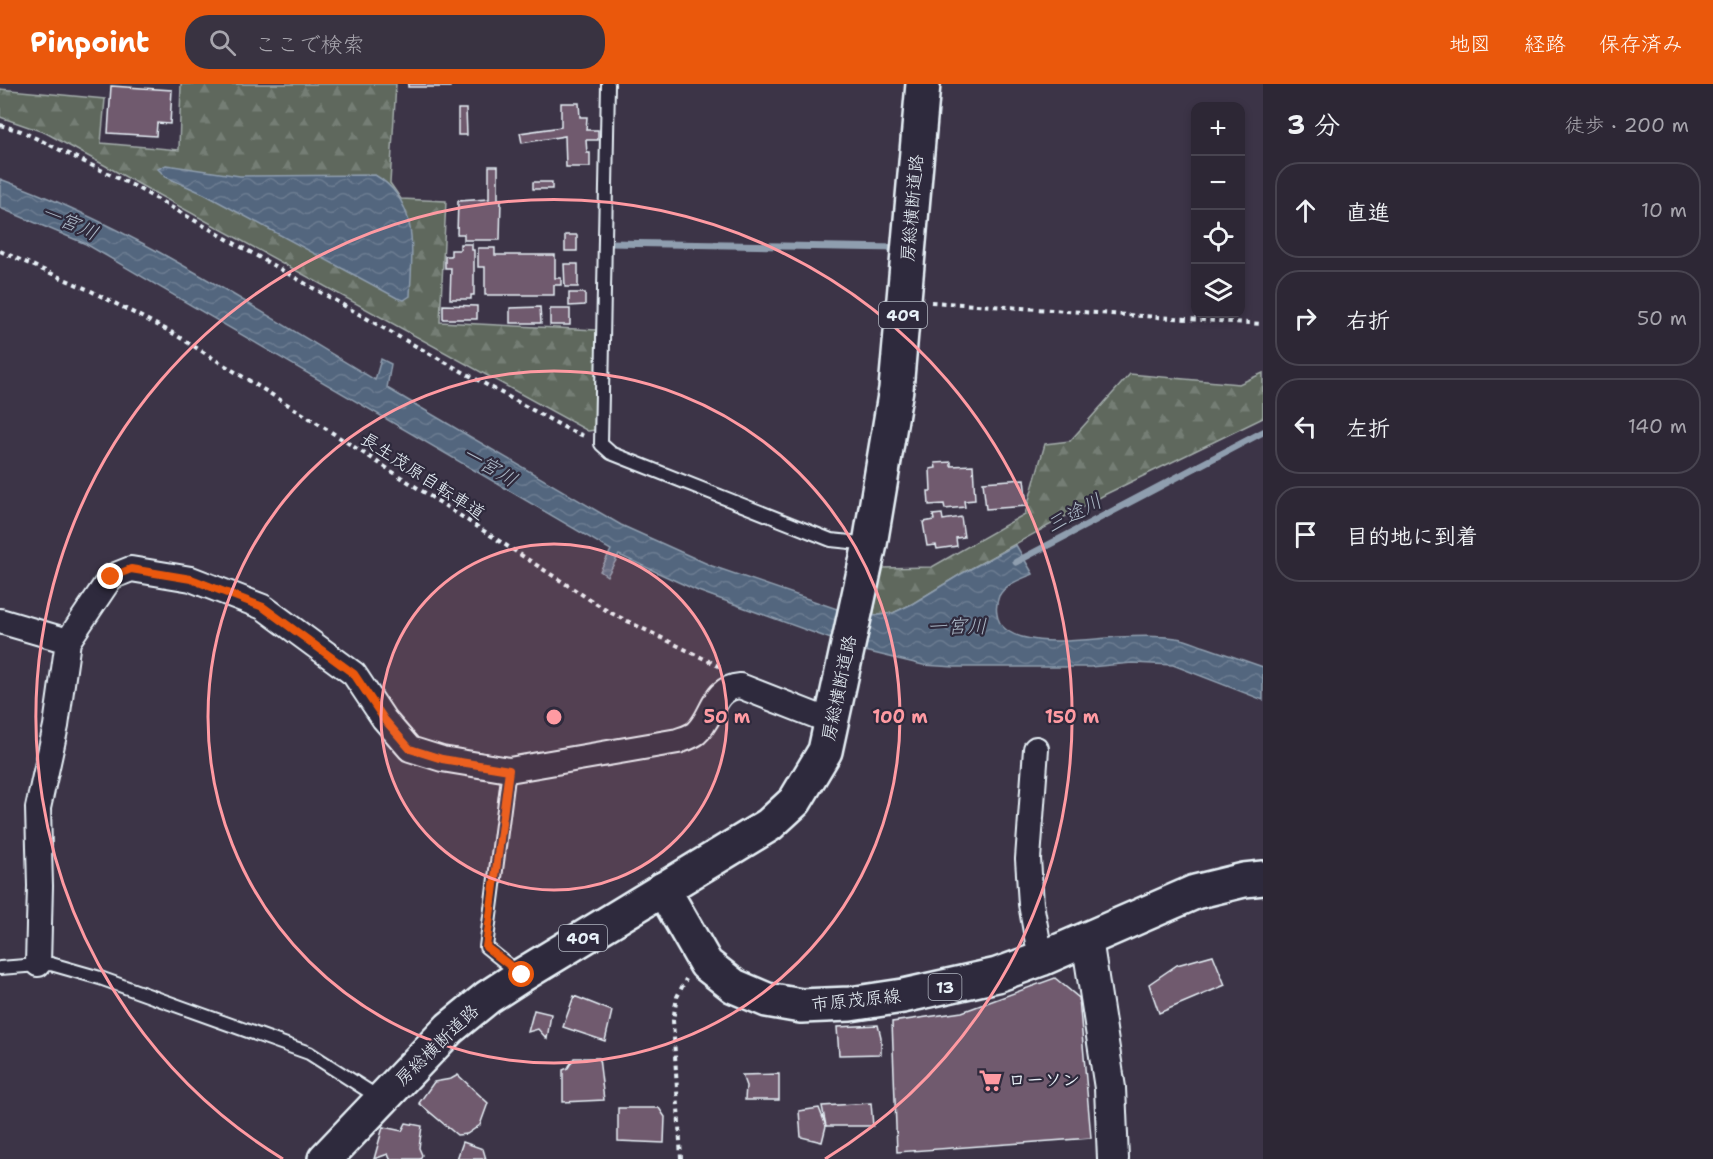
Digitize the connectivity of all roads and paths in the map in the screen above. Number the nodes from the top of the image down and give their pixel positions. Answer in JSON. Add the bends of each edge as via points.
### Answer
{"nodes":[{"id":1,"x":608,"y":84,"type":"edge"},
{"id":2,"x":923,"y":84,"type":"edge"},
{"id":3,"x":0,"y":125,"type":"edge"},
{"id":4,"x":0,"y":250,"type":"edge"},
{"id":5,"x":904,"y":301,"type":"junction"},
{"id":6,"x":1263,"y":324,"type":"edge"},
{"id":7,"x":602,"y":444,"type":"junction"},
{"id":8,"x":870,"y":544,"type":"junction"},
{"id":9,"x":0,"y":621,"type":"edge"},
{"id":10,"x":68,"y":641,"type":"junction"},
{"id":11,"x":726,"y":670,"type":"dead end"},
{"id":12,"x":832,"y":722,"type":"junction"},
{"id":13,"x":1036,"y":749,"type":"dead end"},
{"id":14,"x":509,"y":770,"type":"junction"},
{"id":15,"x":1263,"y":878,"type":"edge"},
{"id":16,"x":663,"y":889,"type":"junction"},
{"id":17,"x":1087,"y":939,"type":"junction"},
{"id":18,"x":1041,"y":959,"type":"junction"},
{"id":19,"x":38,"y":964,"type":"junction"},
{"id":20,"x":706,"y":964,"type":"junction"},
{"id":21,"x":0,"y":968,"type":"edge"},
{"id":22,"x":522,"y":975,"type":"junction"},
{"id":23,"x":381,"y":1100,"type":"junction"},
{"id":24,"x":325,"y":1159,"type":"edge"},
{"id":25,"x":681,"y":1159,"type":"edge"},
{"id":26,"x":1113,"y":1159,"type":"edge"}],
"edges":[{"from":1,"to":7,"type":"lane"},
{"from":2,"to":5,"type":"main road","name":"房総横断道路","number":"409"},
{"from":3,"to":7,"type":"path","via":[[21,131],[134,186],[401,338],[569,430]]},
{"from":4,"to":11,"type":"path","name":"長生茂原自転車道","via":[[171,332],[609,612]]},
{"from":5,"to":6,"type":"path"},
{"from":5,"to":8,"type":"main road","name":"房総横断道路","number":"409","via":[[896,389]]},
{"from":7,"to":8,"type":"lane","via":[[611,453],[831,540]]},
{"from":8,"to":12,"type":"main road","name":"房総横断道路","number":"409"},
{"from":9,"to":10,"type":"street"},
{"from":10,"to":14,"type":"street","via":[[111,577],[131,569],[191,579],[263,607],[354,674],[410,749],[442,759]]},
{"from":10,"to":19,"type":"street","via":[[56,726],[38,808]]},
{"from":12,"to":14,"type":"street","via":[[740,686],[728,687],[695,734],[678,741]]},
{"from":12,"to":16,"type":"main road","name":"房総横断道路","number":"409","via":[[825,751],[795,801],[769,825]]},
{"from":13,"to":18,"type":"street","via":[[1028,859]]},
{"from":14,"to":22,"type":"lane","via":[[486,947]]},
{"from":15,"to":17,"type":"main road","name":"市原茂原線","number":"13","via":[[1195,892]]},
{"from":16,"to":20,"type":"main road","name":"市原茂原線","number":"13"},
{"from":16,"to":22,"type":"main road","name":"房総横断道路","number":"409"},
{"from":17,"to":18,"type":"main road","name":"市原茂原線","number":"13"},
{"from":17,"to":26,"type":"street","via":[[1110,1088]]},
{"from":18,"to":20,"type":"main road","name":"市原茂原線","number":"13","via":[[997,975],[903,996],[801,1006],[767,1000],[734,986]]},
{"from":19,"to":21,"type":"lane"},
{"from":19,"to":23,"type":"lane","via":[[92,975],[309,1053]]},
{"from":20,"to":25,"type":"path","via":[[686,979],[673,1020]]},
{"from":22,"to":23,"type":"main road","name":"房総横断道路","number":"409","via":[[450,1028]]},
{"from":23,"to":24,"type":"main road","name":"房総横断道路","number":"409"}]}
